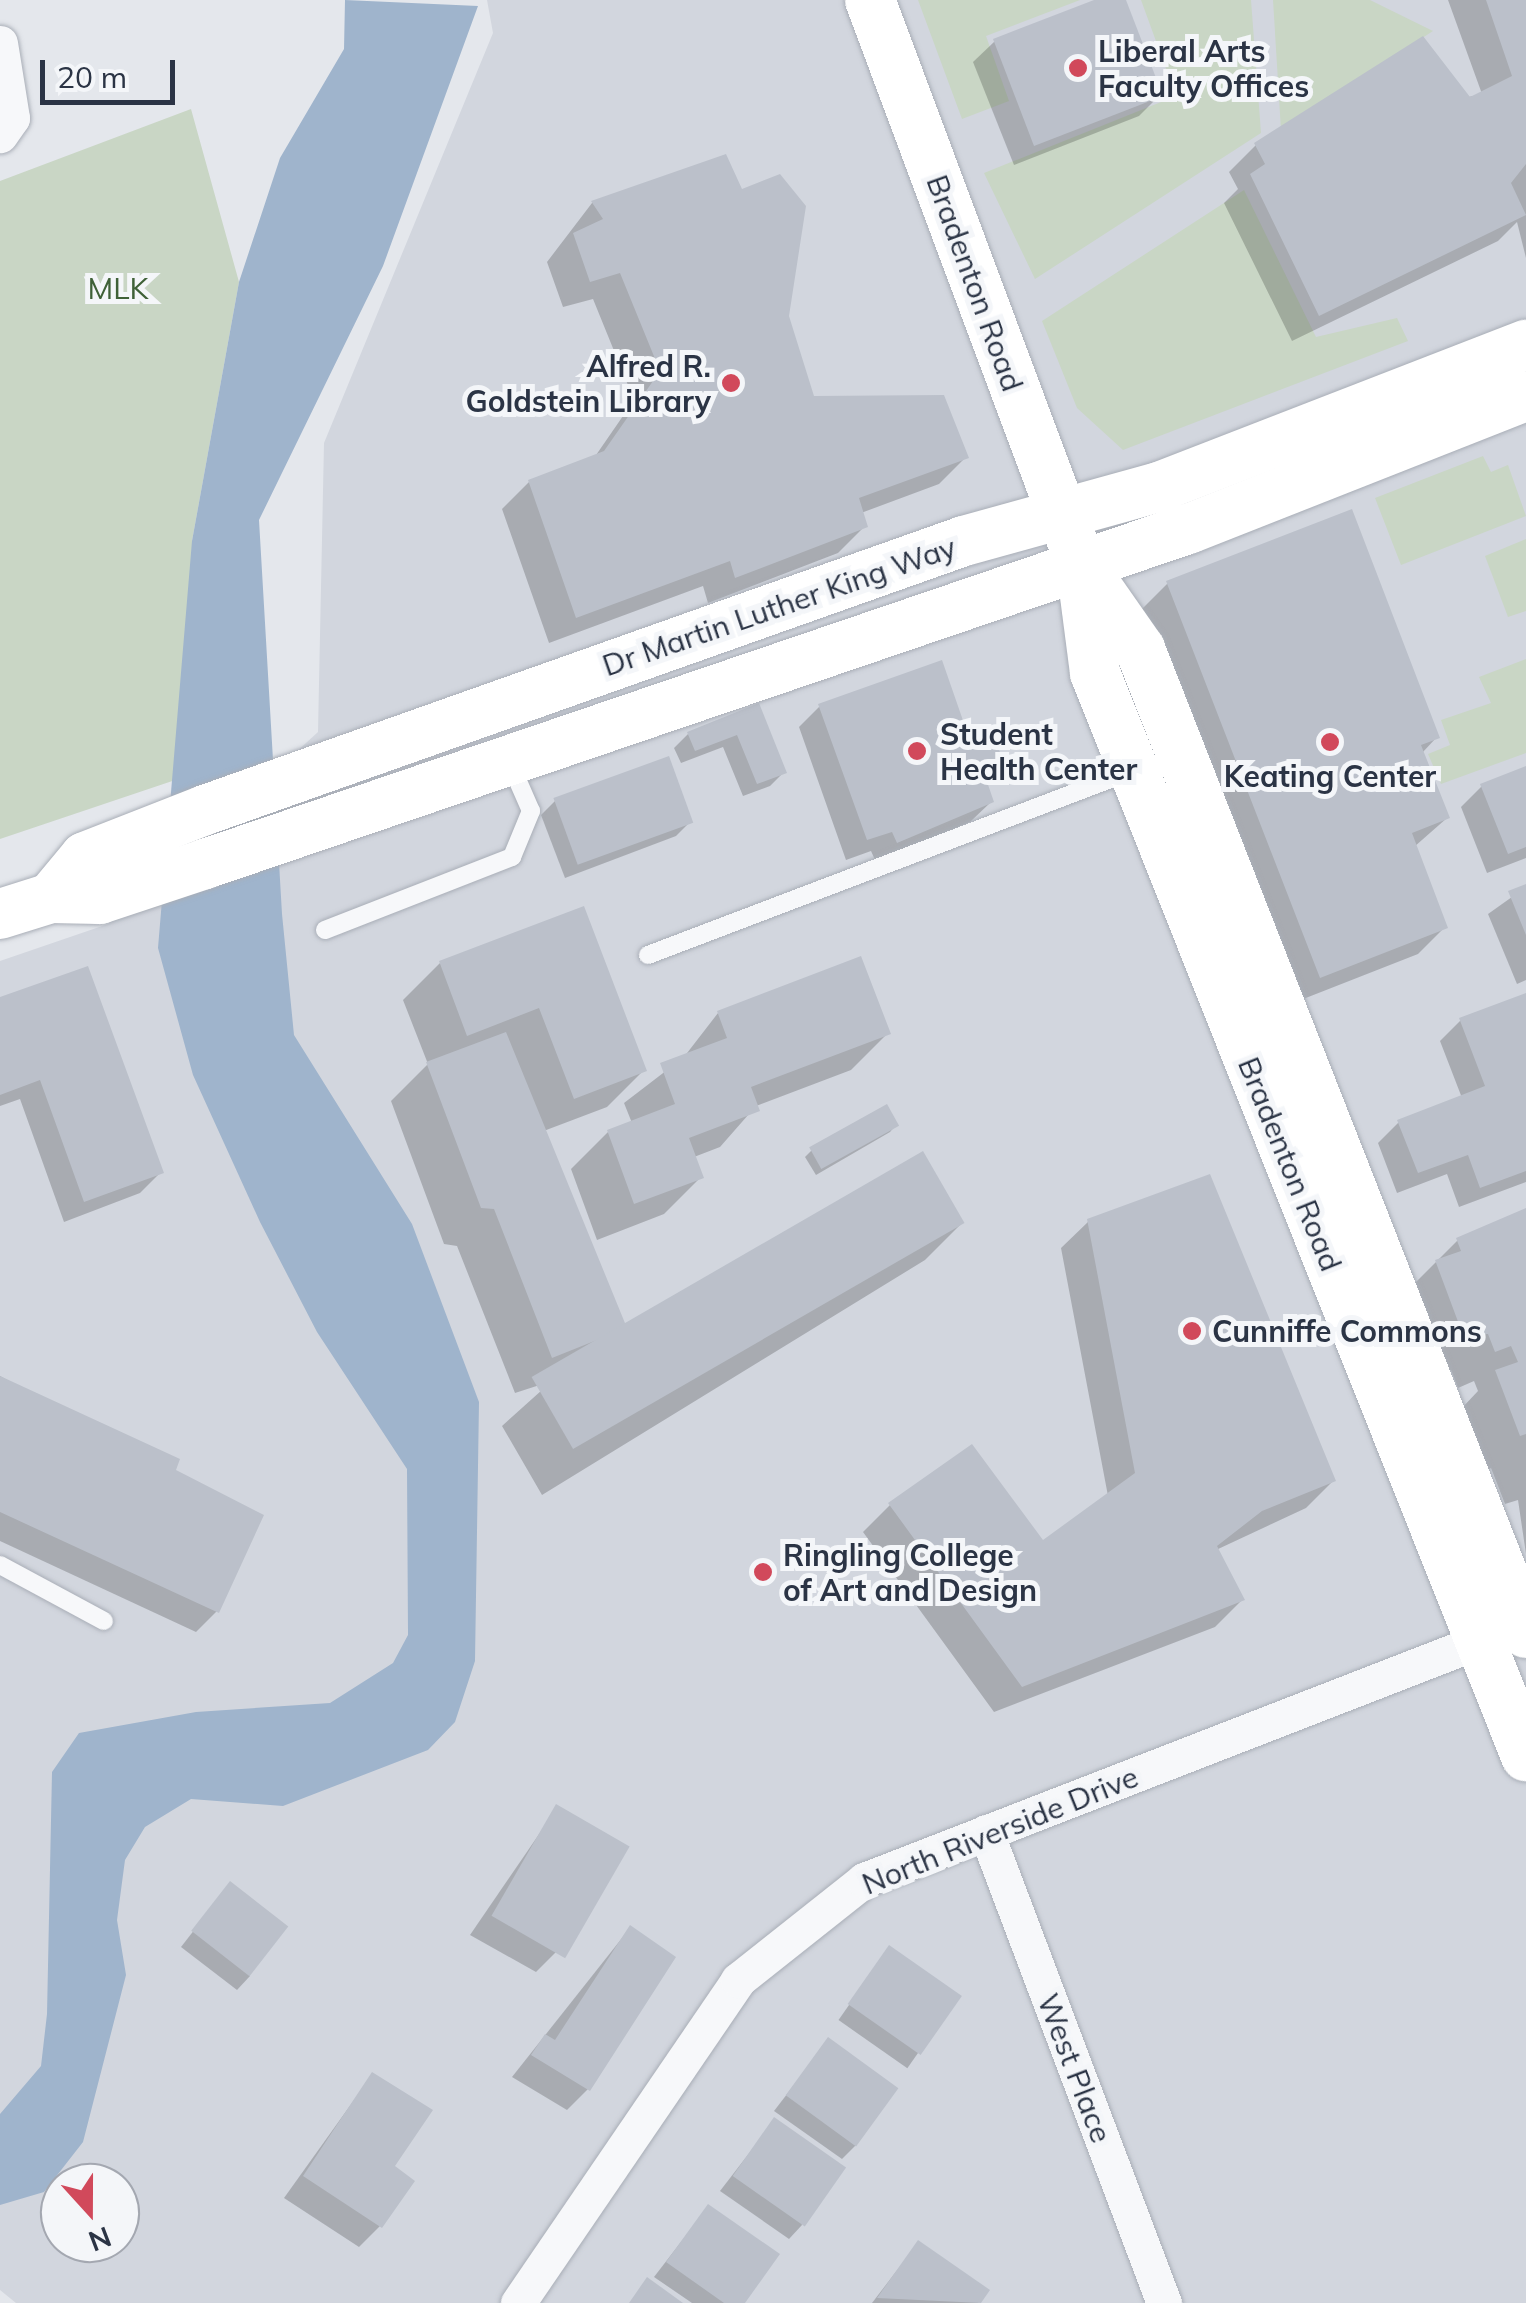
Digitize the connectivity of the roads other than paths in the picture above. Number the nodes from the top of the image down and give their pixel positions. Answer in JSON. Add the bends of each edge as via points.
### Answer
{"nodes":[{"id":1,"x":870,"y":0,"type":"edge"},
{"id":2,"x":0,"y":44,"type":"edge"},
{"id":3,"x":0,"y":135,"type":"edge"},
{"id":4,"x":1526,"y":345,"type":"edge"},
{"id":5,"x":1526,"y":396,"type":"edge"},
{"id":6,"x":1062,"y":516,"type":"junction"},
{"id":7,"x":1081,"y":565,"type":"junction"},
{"id":8,"x":507,"y":758,"type":"junction"},
{"id":9,"x":1134,"y":770,"type":"junction"},
{"id":10,"x":92,"y":878,"type":"junction"},
{"id":11,"x":0,"y":914,"type":"edge"},
{"id":12,"x":325,"y":930,"type":"dead end"},
{"id":13,"x":648,"y":955,"type":"dead end"},
{"id":14,"x":0,"y":1565,"type":"edge"},
{"id":15,"x":104,"y":1621,"type":"dead end"},
{"id":16,"x":1514,"y":1630,"type":"edge"},
{"id":17,"x":1526,"y":1756,"type":"edge"},
{"id":18,"x":986,"y":1832,"type":"junction"},
{"id":19,"x":518,"y":2303,"type":"edge"},
{"id":20,"x":1164,"y":2303,"type":"edge"}],
"edges":[{"from":1,"to":6,"type":"street","name":"Bradenton Road"},
{"from":2,"to":3,"type":"street","via":[[12,118]]},
{"from":4,"to":6,"type":"street","name":"Dr Martin Luther King Way"},
{"from":5,"to":7,"type":"street","name":"Dr Martin Luther King Way"},
{"from":6,"to":7,"type":"street","name":"Bradenton Road"},
{"from":6,"to":10,"type":"street","name":"Dr Martin Luther King Way","via":[[964,541],[478,712]]},
{"from":7,"to":8,"type":"street","name":"Dr Martin Luther King Way"},
{"from":7,"to":9,"type":"street","name":"Bradenton Road","via":[[1095,673]]},
{"from":7,"to":16,"type":"street","name":"Bradenton Road","via":[[1140,649]]},
{"from":8,"to":10,"type":"street","name":"Dr Martin Luther King Way"},
{"from":8,"to":12,"type":"lane","via":[[531,811],[512,857]]},
{"from":9,"to":13,"type":"lane"},
{"from":9,"to":16,"type":"street","name":"Bradenton Road"},
{"from":10,"to":11,"type":"street","name":"Dr Martin Luther King Way"},
{"from":14,"to":15,"type":"lane"},
{"from":16,"to":17,"type":"street","name":"Bradenton Road"},
{"from":16,"to":18,"type":"street","name":"North Riverside Drive"},
{"from":18,"to":19,"type":"street","name":"North Riverside Drive","via":[[864,1880],[738,1980]]},
{"from":18,"to":20,"type":"street","name":"West Place"}]}
